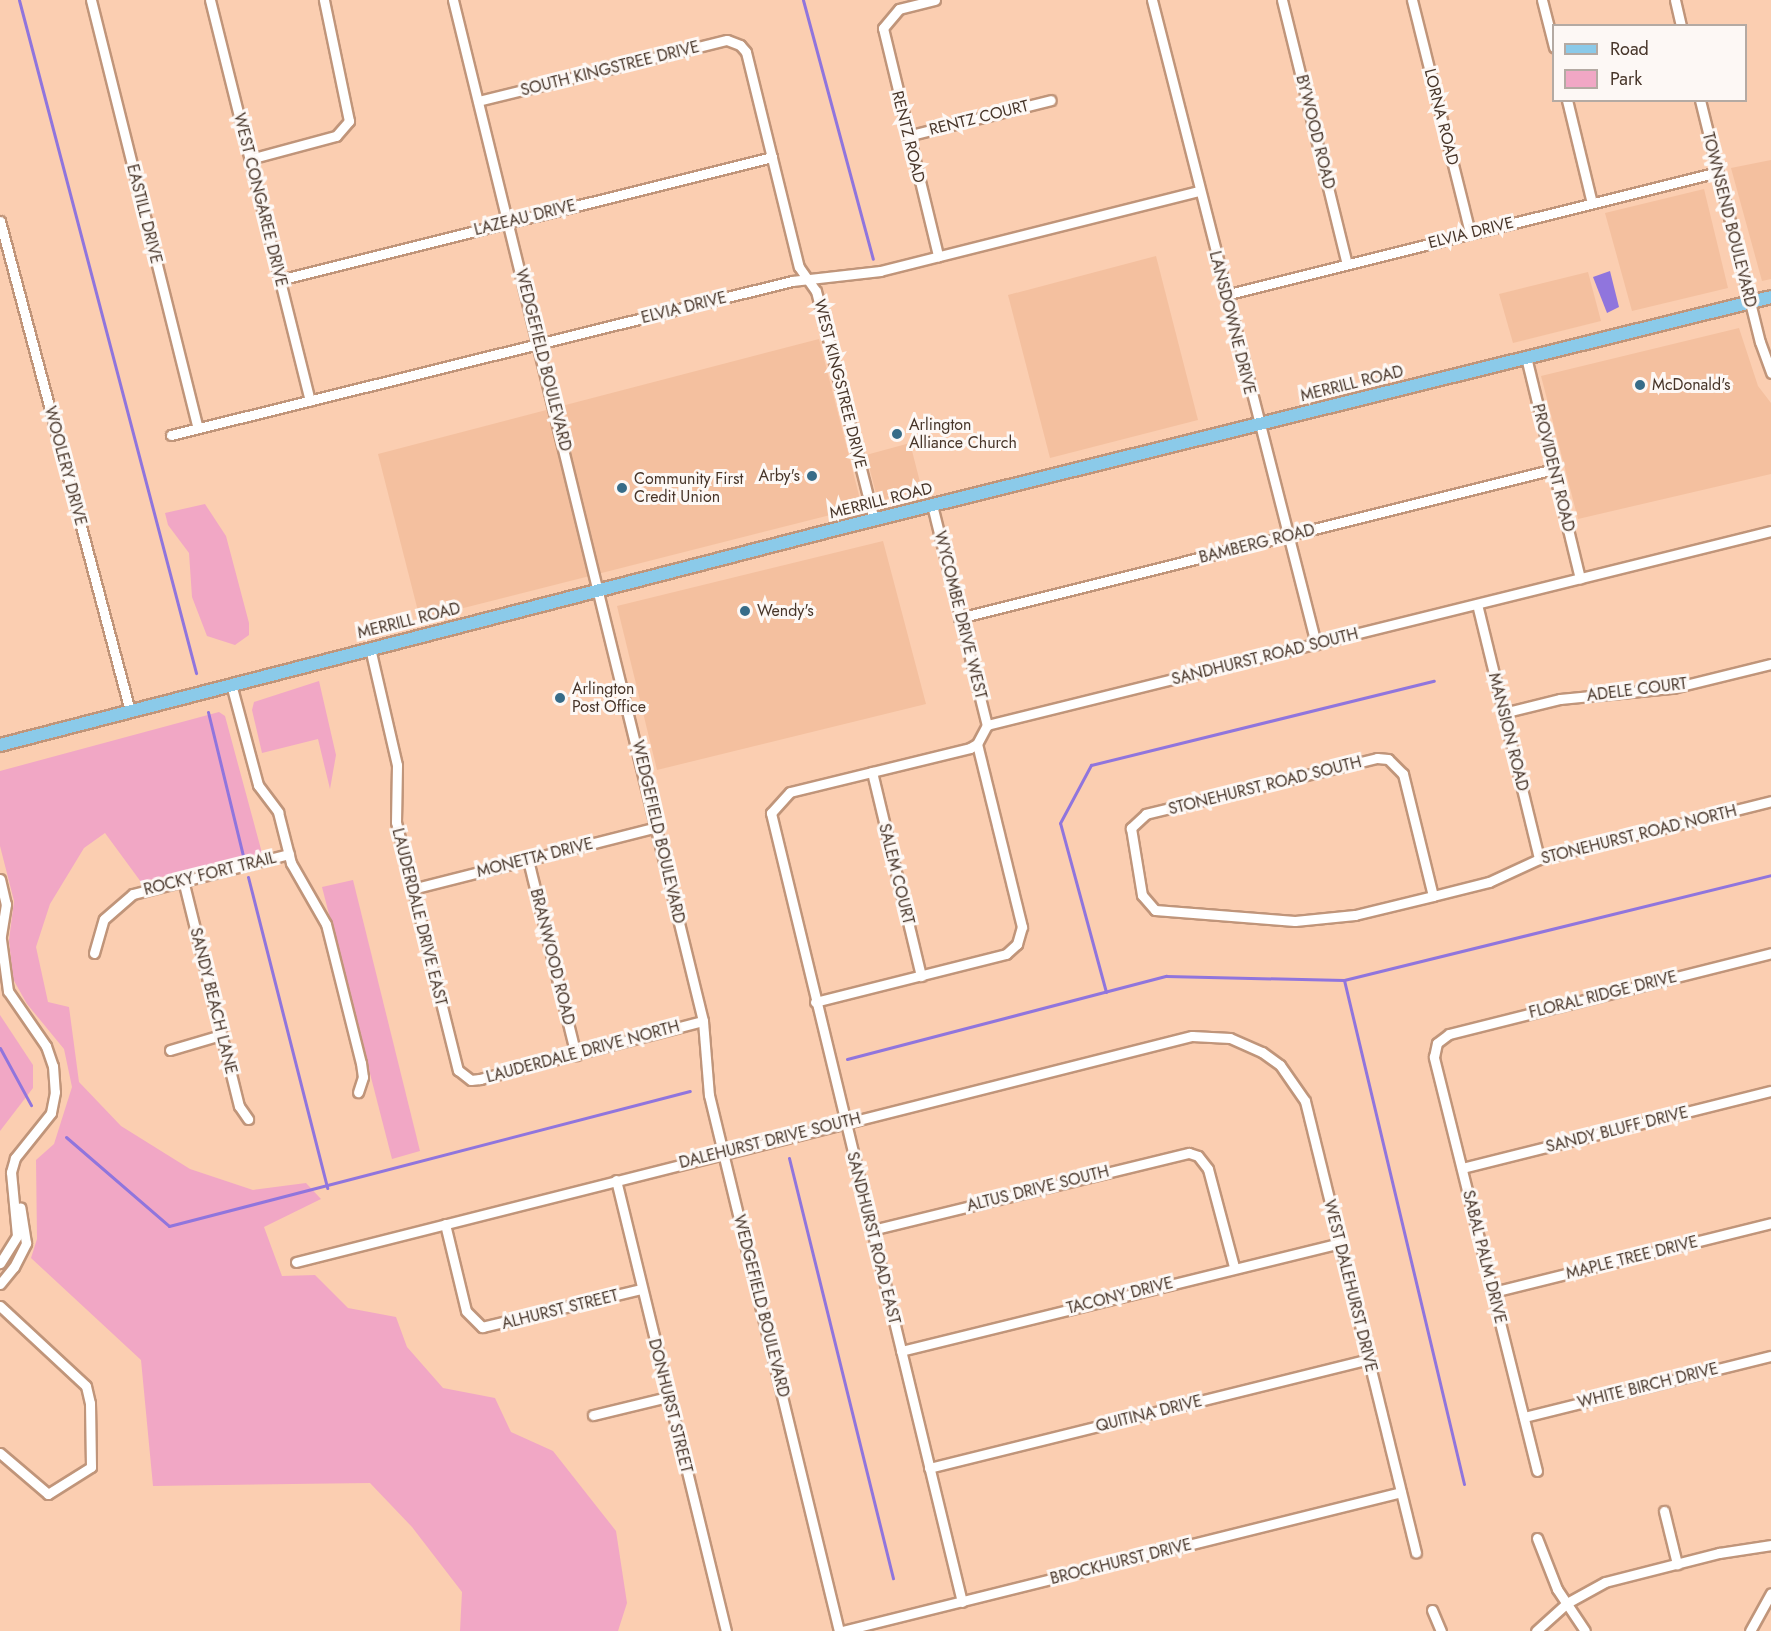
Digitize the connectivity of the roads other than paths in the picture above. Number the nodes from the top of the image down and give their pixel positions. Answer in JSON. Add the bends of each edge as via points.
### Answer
{"nodes":[{"id":1,"x":92,"y":0,"type":"edge"},
{"id":2,"x":210,"y":0,"type":"edge"},
{"id":3,"x":324,"y":0,"type":"edge"},
{"id":4,"x":453,"y":0,"type":"edge"},
{"id":5,"x":935,"y":0,"type":"edge"},
{"id":6,"x":1152,"y":0,"type":"edge"},
{"id":7,"x":1282,"y":0,"type":"edge"},
{"id":8,"x":1412,"y":0,"type":"edge"},
{"id":9,"x":1542,"y":0,"type":"edge"},
{"id":10,"x":1675,"y":0,"type":"edge"},
{"id":11,"x":1681,"y":24,"type":"edge"},
{"id":12,"x":1552,"y":39,"type":"edge"},
{"id":13,"x":740,"y":45,"type":"joint"},
{"id":14,"x":1051,"y":100,"type":"dead end"},
{"id":15,"x":478,"y":101,"type":"junction"},
{"id":16,"x":1567,"y":102,"type":"edge"},
{"id":17,"x":1700,"y":102,"type":"edge"},
{"id":18,"x":907,"y":136,"type":"junction"},
{"id":19,"x":771,"y":157,"type":"junction"},
{"id":20,"x":250,"y":159,"type":"junction"},
{"id":21,"x":1718,"y":172,"type":"junction"},
{"id":22,"x":1199,"y":191,"type":"junction"},
{"id":23,"x":1592,"y":203,"type":"junction"},
{"id":24,"x":0,"y":221,"type":"edge"},
{"id":25,"x":508,"y":223,"type":"junction"},
{"id":26,"x":1470,"y":233,"type":"junction"},
{"id":27,"x":938,"y":256,"type":"junction"},
{"id":28,"x":1347,"y":264,"type":"junction"},
{"id":29,"x":279,"y":279,"type":"junction"},
{"id":30,"x":809,"y":279,"type":"junction"},
{"id":31,"x":1225,"y":295,"type":"junction"},
{"id":32,"x":1771,"y":297,"type":"edge"},
{"id":33,"x":1750,"y":302,"type":"junction"},
{"id":34,"x":539,"y":344,"type":"junction"},
{"id":35,"x":1526,"y":357,"type":"junction"},
{"id":36,"x":1771,"y":373,"type":"edge"},
{"id":37,"x":310,"y":401,"type":"junction"},
{"id":38,"x":1260,"y":424,"type":"junction"},
{"id":39,"x":198,"y":428,"type":"junction"},
{"id":40,"x":171,"y":435,"type":"dead end"},
{"id":41,"x":1554,"y":469,"type":"junction"},
{"id":42,"x":932,"y":505,"type":"junction"},
{"id":43,"x":874,"y":520,"type":"junction"},
{"id":44,"x":1771,"y":531,"type":"edge"},
{"id":45,"x":1289,"y":537,"type":"junction"},
{"id":46,"x":1580,"y":579,"type":"junction"},
{"id":47,"x":600,"y":589,"type":"junction"},
{"id":48,"x":1477,"y":604,"type":"junction"},
{"id":49,"x":960,"y":618,"type":"junction"},
{"id":50,"x":1316,"y":644,"type":"junction"},
{"id":51,"x":370,"y":648,"type":"junction"},
{"id":52,"x":1771,"y":664,"type":"edge"},
{"id":53,"x":231,"y":684,"type":"junction"},
{"id":54,"x":130,"y":711,"type":"junction"},
{"id":55,"x":1503,"y":713,"type":"junction"},
{"id":56,"x":987,"y":725,"type":"junction"},
{"id":57,"x":977,"y":744,"type":"junction"},
{"id":58,"x":0,"y":745,"type":"edge"},
{"id":59,"x":872,"y":772,"type":"junction"},
{"id":60,"x":1771,"y":801,"type":"edge"},
{"id":61,"x":657,"y":827,"type":"junction"},
{"id":62,"x":289,"y":854,"type":"junction"},
{"id":63,"x":1539,"y":859,"type":"junction"},
{"id":64,"x":528,"y":860,"type":"junction"},
{"id":65,"x":0,"y":879,"type":"edge"},
{"id":66,"x":183,"y":879,"type":"junction"},
{"id":67,"x":412,"y":889,"type":"junction"},
{"id":68,"x":1433,"y":896,"type":"junction"},
{"id":69,"x":1155,"y":910,"type":"joint"},
{"id":70,"x":1,"y":934,"type":"edge"},
{"id":71,"x":94,"y":953,"type":"dead end"},
{"id":72,"x":1771,"y":953,"type":"edge"},
{"id":73,"x":921,"y":976,"type":"junction"},
{"id":74,"x":815,"y":1002,"type":"junction"},
{"id":75,"x":703,"y":1021,"type":"junction"},
{"id":76,"x":221,"y":1035,"type":"junction"},
{"id":77,"x":1245,"y":1043,"type":"joint"},
{"id":78,"x":1437,"y":1043,"type":"joint"},
{"id":79,"x":170,"y":1050,"type":"dead end"},
{"id":80,"x":576,"y":1055,"type":"junction"},
{"id":81,"x":464,"y":1076,"type":"joint"},
{"id":82,"x":1771,"y":1091,"type":"edge"},
{"id":83,"x":358,"y":1092,"type":"dead end"},
{"id":84,"x":248,"y":1119,"type":"dead end"},
{"id":85,"x":845,"y":1122,"type":"junction"},
{"id":86,"x":724,"y":1152,"type":"junction"},
{"id":87,"x":1462,"y":1168,"type":"junction"},
{"id":88,"x":616,"y":1179,"type":"junction"},
{"id":89,"x":15,"y":1194,"type":"junction"},
{"id":90,"x":1771,"y":1223,"type":"edge"},
{"id":91,"x":445,"y":1224,"type":"junction"},
{"id":92,"x":872,"y":1230,"type":"junction"},
{"id":93,"x":1340,"y":1243,"type":"junction"},
{"id":94,"x":296,"y":1262,"type":"dead end"},
{"id":95,"x":0,"y":1263,"type":"edge"},
{"id":96,"x":1234,"y":1267,"type":"junction"},
{"id":97,"x":0,"y":1284,"type":"edge"},
{"id":98,"x":641,"y":1289,"type":"junction"},
{"id":99,"x":1492,"y":1292,"type":"junction"},
{"id":100,"x":0,"y":1306,"type":"edge"},
{"id":101,"x":901,"y":1351,"type":"junction"},
{"id":102,"x":1771,"y":1356,"type":"edge"},
{"id":103,"x":1368,"y":1359,"type":"junction"},
{"id":104,"x":668,"y":1397,"type":"junction"},
{"id":105,"x":593,"y":1415,"type":"dead end"},
{"id":106,"x":1524,"y":1417,"type":"junction"},
{"id":107,"x":0,"y":1453,"type":"edge"},
{"id":108,"x":929,"y":1468,"type":"junction"},
{"id":109,"x":1537,"y":1471,"type":"dead end"},
{"id":110,"x":1401,"y":1492,"type":"junction"},
{"id":111,"x":1664,"y":1511,"type":"dead end"},
{"id":112,"x":1538,"y":1538,"type":"dead end"},
{"id":113,"x":1771,"y":1545,"type":"edge"},
{"id":114,"x":1416,"y":1553,"type":"dead end"},
{"id":115,"x":1677,"y":1564,"type":"junction"},
{"id":116,"x":1771,"y":1593,"type":"edge"},
{"id":117,"x":962,"y":1602,"type":"junction"},
{"id":118,"x":1567,"y":1603,"type":"junction"},
{"id":119,"x":1432,"y":1610,"type":"dead end"},
{"id":120,"x":726,"y":1631,"type":"edge"},
{"id":121,"x":841,"y":1631,"type":"edge"},
{"id":122,"x":1441,"y":1631,"type":"edge"},
{"id":123,"x":1536,"y":1631,"type":"edge"},
{"id":124,"x":1586,"y":1631,"type":"edge"},
{"id":125,"x":1750,"y":1631,"type":"edge"}],
"edges":[{"from":1,"to":39,"type":"street","name":"EASTILL DRIVE"},
{"from":2,"to":20,"type":"street","name":"WEST CONGAREE DRIVE"},
{"from":3,"to":20,"type":"street","via":[[350,112],[344,130],[336,136]]},
{"from":4,"to":15,"type":"street","name":"WEDGEFIELD BOULEVARD"},
{"from":5,"to":18,"type":"street","name":"RENTZ ROAD","via":[[899,9],[883,28]]},
{"from":6,"to":22,"type":"street","name":"LANSDOWNE DRIVE"},
{"from":7,"to":28,"type":"street","name":"BYWOOD ROAD"},
{"from":8,"to":26,"type":"street","name":"LORNA ROAD"},
{"from":9,"to":12,"type":"street"},
{"from":10,"to":11,"type":"street"},
{"from":13,"to":15,"type":"street","name":"SOUTH KINGSTREE DRIVE","via":[[727,40]]},
{"from":13,"to":19,"type":"street","name":"WEST KINGSTREE DRIVE","via":[[746,52]]},
{"from":14,"to":18,"type":"street","name":"RENTZ COURT"},
{"from":15,"to":25,"type":"street","name":"WEDGEFIELD BOULEVARD"},
{"from":16,"to":23,"type":"street"},
{"from":17,"to":21,"type":"street","name":"TOWNSEND BOULEVARD"},
{"from":18,"to":27,"type":"street","name":"RENTZ ROAD"},
{"from":19,"to":25,"type":"street","name":"LAZEAU DRIVE"},
{"from":19,"to":30,"type":"street","name":"WEST KINGSTREE DRIVE","via":[[799,267]]},
{"from":20,"to":29,"type":"street","name":"WEST CONGAREE DRIVE"},
{"from":21,"to":23,"type":"street","name":"ELVIA DRIVE"},
{"from":21,"to":33,"type":"street","name":"TOWNSEND BOULEVARD"},
{"from":22,"to":27,"type":"street","name":"ELVIA DRIVE"},
{"from":22,"to":31,"type":"street","name":"LANSDOWNE DRIVE"},
{"from":23,"to":26,"type":"street","name":"ELVIA DRIVE"},
{"from":24,"to":54,"type":"street","name":"WOOLERY DRIVE"},
{"from":25,"to":29,"type":"street","name":"LAZEAU DRIVE"},
{"from":25,"to":34,"type":"street","name":"WEDGEFIELD BOULEVARD"},
{"from":26,"to":28,"type":"street","name":"ELVIA DRIVE"},
{"from":27,"to":30,"type":"street","name":"ELVIA DRIVE","via":[[880,271]]},
{"from":28,"to":31,"type":"street","name":"ELVIA DRIVE"},
{"from":29,"to":37,"type":"street","name":"WEST CONGAREE DRIVE"},
{"from":30,"to":34,"type":"street","name":"ELVIA DRIVE"},
{"from":30,"to":43,"type":"street","name":"WEST KINGSTREE DRIVE","via":[[816,291]]},
{"from":31,"to":38,"type":"street","name":"LANSDOWNE DRIVE"},
{"from":32,"to":33,"type":"main road","name":"MERRILL ROAD"},
{"from":33,"to":35,"type":"main road","name":"MERRILL ROAD"},
{"from":33,"to":36,"type":"street","name":"TOWNSEND BOULEVARD"},
{"from":34,"to":37,"type":"street","name":"ELVIA DRIVE"},
{"from":34,"to":47,"type":"street","name":"WEDGEFIELD BOULEVARD"},
{"from":35,"to":38,"type":"main road","name":"MERRILL ROAD"},
{"from":35,"to":41,"type":"street","name":"PROVIDENT ROAD"},
{"from":37,"to":39,"type":"street","name":"ELVIA DRIVE"},
{"from":38,"to":42,"type":"main road","name":"MERRILL ROAD"},
{"from":38,"to":45,"type":"street","name":"LANSDOWNE DRIVE"},
{"from":39,"to":40,"type":"street","name":"ELVIA DRIVE"},
{"from":41,"to":45,"type":"street","name":"BAMBERG ROAD"},
{"from":41,"to":46,"type":"street","name":"PROVIDENT ROAD"},
{"from":42,"to":43,"type":"main road","name":"MERRILL ROAD"},
{"from":42,"to":49,"type":"street","name":"WYCOMBE DRIVE WEST"},
{"from":43,"to":47,"type":"main road","name":"MERRILL ROAD"},
{"from":44,"to":46,"type":"street","name":"SANDHURST ROAD SOUTH"},
{"from":45,"to":49,"type":"street","name":"BAMBERG ROAD"},
{"from":45,"to":50,"type":"street","name":"LANSDOWNE DRIVE"},
{"from":46,"to":48,"type":"street","name":"SANDHURST ROAD SOUTH"},
{"from":47,"to":51,"type":"main road","name":"MERRILL ROAD"},
{"from":47,"to":61,"type":"street","name":"WEDGEFIELD BOULEVARD"},
{"from":48,"to":50,"type":"street","name":"SANDHURST ROAD SOUTH"},
{"from":48,"to":55,"type":"street","name":"MANSION ROAD"},
{"from":49,"to":56,"type":"street","name":"WYCOMBE DRIVE WEST"},
{"from":50,"to":56,"type":"street","name":"SANDHURST ROAD SOUTH"},
{"from":51,"to":53,"type":"main road","name":"MERRILL ROAD"},
{"from":51,"to":67,"type":"street","name":"LAUDERDALE DRIVE EAST","via":[[397,765],[396,822]]},
{"from":52,"to":55,"type":"street","name":"ADELE COURT","via":[[1673,688],[1560,699]]},
{"from":53,"to":54,"type":"main road","name":"MERRILL ROAD"},
{"from":53,"to":62,"type":"street","via":[[255,775],[278,812]]},
{"from":54,"to":58,"type":"main road","name":"MERRILL ROAD"},
{"from":55,"to":63,"type":"street","name":"MANSION ROAD"},
{"from":56,"to":57,"type":"street"},
{"from":57,"to":59,"type":"street"},
{"from":57,"to":73,"type":"street","via":[[1022,927],[1017,944],[1006,954]]},
{"from":59,"to":73,"type":"street","name":"SALEM COURT"},
{"from":59,"to":74,"type":"street","name":"SANDHURST ROAD EAST","via":[[790,792],[775,804],[771,823]]},
{"from":60,"to":63,"type":"street","name":"STONEHURST ROAD NORTH"},
{"from":61,"to":64,"type":"street","name":"MONETTA DRIVE"},
{"from":61,"to":75,"type":"street","name":"WEDGEFIELD BOULEVARD"},
{"from":62,"to":66,"type":"street","name":"ROCKY FORT TRAIL"},
{"from":62,"to":83,"type":"street","via":[[303,888],[326,924],[361,1063],[363,1077]]},
{"from":63,"to":68,"type":"street","name":"STONEHURST ROAD NORTH","via":[[1489,882]]},
{"from":64,"to":67,"type":"street","name":"MONETTA DRIVE"},
{"from":64,"to":80,"type":"street","name":"BRANWOOD ROAD"},
{"from":65,"to":70,"type":"street","via":[[6,904]]},
{"from":66,"to":71,"type":"street","name":"ROCKY FORT TRAIL","via":[[141,891],[115,908],[98,930]]},
{"from":66,"to":76,"type":"street","name":"SANDY BEACH LANE"},
{"from":67,"to":81,"type":"street","name":"LAUDERDALE DRIVE EAST","via":[[454,1061]]},
{"from":68,"to":69,"type":"street","name":"STONEHURST ROAD NORTH","via":[[1355,915],[1295,921]]},
{"from":68,"to":69,"type":"street","name":"STONEHURST ROAD SOUTH","via":[[1403,774],[1396,764],[1377,758],[1146,814],[1135,822],[1130,839],[1142,895]]},
{"from":70,"to":89,"type":"street","via":[[8,991],[46,1046],[53,1066],[55,1092],[51,1113],[15,1158]]},
{"from":72,"to":78,"type":"street","name":"FLORAL RIDGE DRIVE","via":[[1449,1034]]},
{"from":73,"to":74,"type":"street"},
{"from":74,"to":85,"type":"street","name":"SANDHURST ROAD EAST"},
{"from":75,"to":80,"type":"street","name":"LAUDERDALE DRIVE NORTH"},
{"from":75,"to":86,"type":"street","name":"WEDGEFIELD BOULEVARD","via":[[709,1095]]},
{"from":76,"to":79,"type":"street"},
{"from":76,"to":84,"type":"street","name":"SANDY BEACH LANE","via":[[239,1106]]},
{"from":77,"to":85,"type":"street","name":"DALEHURST DRIVE SOUTH","via":[[1192,1036]]},
{"from":77,"to":93,"type":"street","name":"WEST DALEHURST DRIVE","via":[[1280,1065],[1305,1101]]},
{"from":78,"to":87,"type":"street","name":"SABAL PALM DRIVE","via":[[1434,1057]]},
{"from":80,"to":81,"type":"street","name":"LAUDERDALE DRIVE NORTH","via":[[480,1079]]},
{"from":82,"to":87,"type":"street","name":"SANDY BLUFF DRIVE"},
{"from":85,"to":86,"type":"street","name":"DALEHURST DRIVE SOUTH"},
{"from":85,"to":92,"type":"street","name":"SANDHURST ROAD EAST"},
{"from":86,"to":88,"type":"street","name":"DALEHURST DRIVE SOUTH"},
{"from":86,"to":121,"type":"street","name":"WEDGEFIELD BOULEVARD"},
{"from":87,"to":99,"type":"street","name":"SABAL PALM DRIVE"},
{"from":88,"to":91,"type":"street","name":"DALEHURST DRIVE SOUTH"},
{"from":88,"to":98,"type":"street","name":"DONHURST STREET"},
{"from":89,"to":95,"type":"street","via":[[16,1236]]},
{"from":89,"to":97,"type":"street","via":[[24,1219],[26,1243]]},
{"from":90,"to":99,"type":"street","name":"MAPLE TREE DRIVE"},
{"from":91,"to":94,"type":"street","name":"DALEHURST DRIVE SOUTH"},
{"from":91,"to":98,"type":"street","name":"ALHURST STREET","via":[[466,1311],[482,1327]]},
{"from":92,"to":96,"type":"street","name":"ALTUS DRIVE SOUTH","via":[[1182,1153],[1203,1160]]},
{"from":92,"to":101,"type":"street","name":"SANDHURST ROAD EAST"},
{"from":93,"to":96,"type":"street","name":"TACONY DRIVE"},
{"from":93,"to":103,"type":"street","name":"WEST DALEHURST DRIVE"},
{"from":96,"to":101,"type":"street","name":"TACONY DRIVE"},
{"from":98,"to":104,"type":"street","name":"DONHURST STREET"},
{"from":99,"to":106,"type":"street","name":"SABAL PALM DRIVE"},
{"from":100,"to":107,"type":"street","via":[[86,1386],[91,1467],[48,1494]]},
{"from":101,"to":108,"type":"street","name":"SANDHURST ROAD EAST"},
{"from":102,"to":106,"type":"street","name":"WHITE BIRCH DRIVE"},
{"from":103,"to":108,"type":"street","name":"QUITINA DRIVE"},
{"from":103,"to":110,"type":"street","name":"WEST DALEHURST DRIVE"},
{"from":104,"to":105,"type":"street"},
{"from":104,"to":120,"type":"street","name":"DONHURST STREET"},
{"from":106,"to":109,"type":"street","name":"SABAL PALM DRIVE"},
{"from":108,"to":117,"type":"street","name":"SANDHURST ROAD EAST"},
{"from":110,"to":114,"type":"street","name":"WEST DALEHURST DRIVE"},
{"from":110,"to":117,"type":"street","name":"BROCKHURST DRIVE"},
{"from":111,"to":115,"type":"street"},
{"from":112,"to":118,"type":"street","via":[[1549,1573]]},
{"from":113,"to":115,"type":"street"},
{"from":115,"to":118,"type":"street","via":[[1605,1582]]},
{"from":116,"to":125,"type":"street"},
{"from":117,"to":121,"type":"street","name":"BROCKHURST DRIVE"},
{"from":118,"to":123,"type":"street"},
{"from":118,"to":124,"type":"street"},
{"from":119,"to":122,"type":"street"}]}
